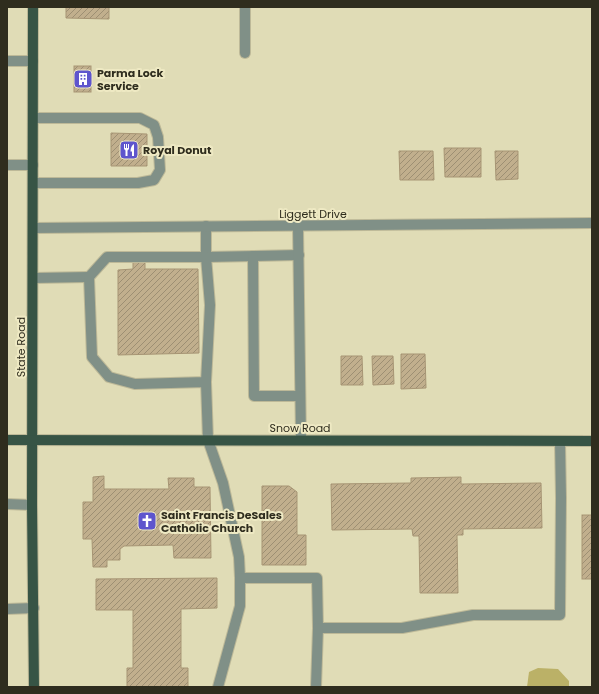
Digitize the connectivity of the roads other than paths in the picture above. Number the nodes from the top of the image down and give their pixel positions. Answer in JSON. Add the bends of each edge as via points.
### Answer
{"nodes":[{"id":1,"x":33,"y":7,"type":"edge"},
{"id":2,"x":245,"y":7,"type":"edge"},
{"id":3,"x":245,"y":53,"type":"dead end"},
{"id":4,"x":7,"y":61,"type":"edge"},
{"id":5,"x":33,"y":61,"type":"junction"},
{"id":6,"x":33,"y":118,"type":"junction"},
{"id":7,"x":7,"y":165,"type":"edge"},
{"id":8,"x":33,"y":165,"type":"junction"},
{"id":9,"x":33,"y":183,"type":"junction"},
{"id":10,"x":592,"y":223,"type":"edge"},
{"id":11,"x":206,"y":226,"type":"junction"},
{"id":12,"x":298,"y":226,"type":"junction"},
{"id":13,"x":33,"y":228,"type":"junction"},
{"id":14,"x":299,"y":255,"type":"junction"},
{"id":15,"x":253,"y":256,"type":"junction"},
{"id":16,"x":206,"y":257,"type":"junction"},
{"id":17,"x":89,"y":277,"type":"junction"},
{"id":18,"x":33,"y":278,"type":"junction"},
{"id":19,"x":206,"y":382,"type":"junction"},
{"id":20,"x":300,"y":396,"type":"junction"},
{"id":21,"x":7,"y":440,"type":"edge"},
{"id":22,"x":33,"y":440,"type":"junction"},
{"id":23,"x":208,"y":440,"type":"junction"},
{"id":24,"x":301,"y":440,"type":"junction"},
{"id":25,"x":560,"y":440,"type":"junction"},
{"id":26,"x":592,"y":440,"type":"edge"},
{"id":27,"x":7,"y":504,"type":"edge"},
{"id":28,"x":32,"y":504,"type":"junction"},
{"id":29,"x":240,"y":578,"type":"junction"},
{"id":30,"x":34,"y":608,"type":"junction"},
{"id":31,"x":7,"y":609,"type":"edge"},
{"id":32,"x":318,"y":628,"type":"junction"},
{"id":33,"x":34,"y":687,"type":"edge"},
{"id":34,"x":218,"y":687,"type":"edge"},
{"id":35,"x":316,"y":687,"type":"edge"}],
"edges":[{"from":1,"to":5,"type":"main road","name":"State Road"},
{"from":2,"to":3,"type":"street"},
{"from":4,"to":5,"type":"street"},
{"from":5,"to":6,"type":"main road","name":"State Road"},
{"from":6,"to":8,"type":"main road","name":"State Road"},
{"from":6,"to":9,"type":"street","via":[[140,118],[154,126],[158,137],[160,170],[154,180],[138,183]]},
{"from":7,"to":8,"type":"street"},
{"from":8,"to":9,"type":"main road","name":"State Road"},
{"from":9,"to":13,"type":"main road","name":"State Road"},
{"from":10,"to":12,"type":"street","name":"Liggett Drive"},
{"from":11,"to":12,"type":"street","name":"Liggett Drive"},
{"from":11,"to":13,"type":"street","name":"Liggett Drive"},
{"from":11,"to":16,"type":"street"},
{"from":12,"to":14,"type":"street"},
{"from":13,"to":18,"type":"main road","name":"State Road"},
{"from":14,"to":15,"type":"street"},
{"from":14,"to":20,"type":"street"},
{"from":15,"to":16,"type":"street"},
{"from":15,"to":20,"type":"street","via":[[254,396]]},
{"from":16,"to":17,"type":"street","via":[[107,257]]},
{"from":16,"to":19,"type":"street","via":[[210,305]]},
{"from":17,"to":18,"type":"street"},
{"from":17,"to":19,"type":"street","via":[[92,357],[109,376],[135,384]]},
{"from":18,"to":22,"type":"main road","name":"State Road"},
{"from":19,"to":23,"type":"street"},
{"from":20,"to":24,"type":"street"},
{"from":21,"to":22,"type":"main road","name":"Snow Road"},
{"from":22,"to":23,"type":"main road","name":"Snow Road"},
{"from":22,"to":28,"type":"main road","name":"State Road"},
{"from":23,"to":24,"type":"main road","name":"Snow Road"},
{"from":23,"to":29,"type":"street","via":[[223,483],[239,557]]},
{"from":24,"to":25,"type":"main road","name":"Snow Road"},
{"from":25,"to":26,"type":"main road","name":"Snow Road"},
{"from":25,"to":32,"type":"street","via":[[560,615],[473,615],[402,628]]},
{"from":27,"to":28,"type":"street"},
{"from":28,"to":30,"type":"main road","name":"State Road"},
{"from":29,"to":32,"type":"street","via":[[317,578]]},
{"from":29,"to":34,"type":"street","via":[[240,606]]},
{"from":30,"to":31,"type":"street"},
{"from":30,"to":33,"type":"main road","name":"State Road"},
{"from":32,"to":35,"type":"street"}]}
